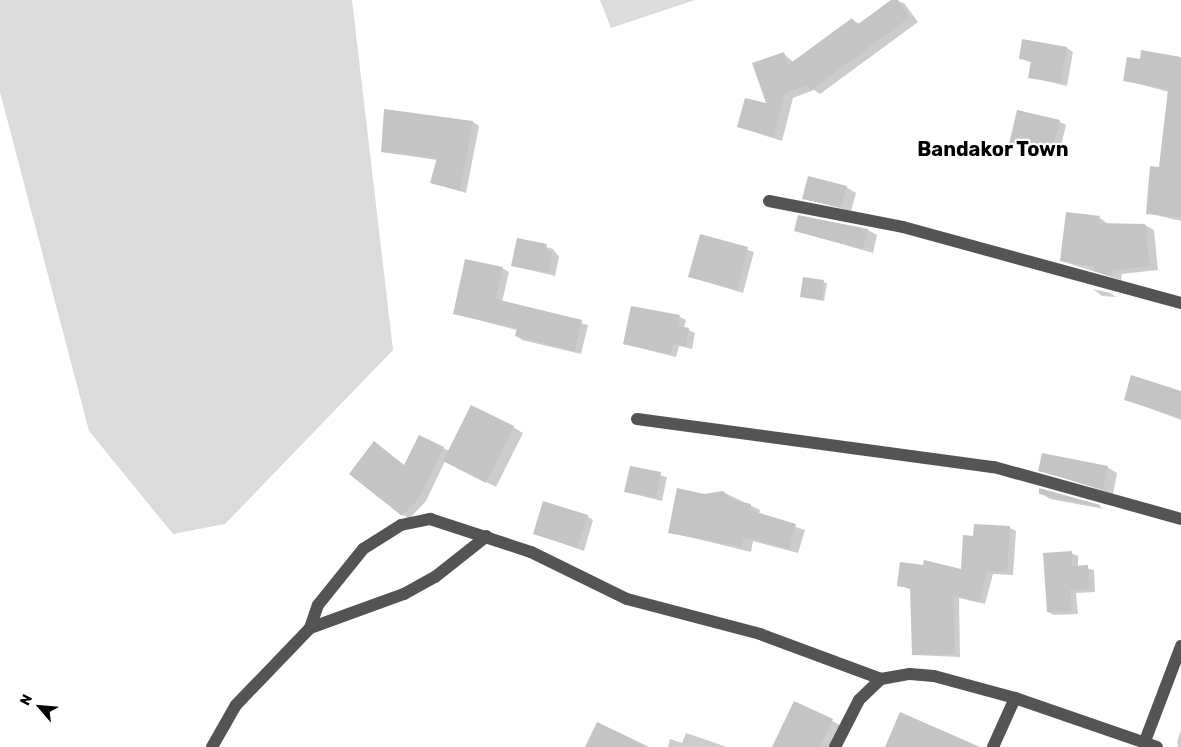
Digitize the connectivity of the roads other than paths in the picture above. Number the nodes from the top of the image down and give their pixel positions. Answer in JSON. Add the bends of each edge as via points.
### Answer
{"nodes":[{"id":1,"x":769,"y":201,"type":"dead end"},
{"id":2,"x":1181,"y":303,"type":"edge"},
{"id":3,"x":637,"y":419,"type":"dead end"},
{"id":4,"x":1181,"y":519,"type":"edge"},
{"id":5,"x":488,"y":536,"type":"junction"},
{"id":6,"x":310,"y":628,"type":"junction"},
{"id":7,"x":1181,"y":646,"type":"edge"},
{"id":8,"x":880,"y":679,"type":"junction"},
{"id":9,"x":1015,"y":698,"type":"junction"},
{"id":10,"x":1151,"y":744,"type":"edge"},
{"id":11,"x":212,"y":747,"type":"edge"},
{"id":12,"x":835,"y":747,"type":"edge"},
{"id":13,"x":993,"y":747,"type":"edge"}],
"edges":[{"from":1,"to":2,"type":"street","via":[[903,228]]},
{"from":3,"to":4,"type":"street","via":[[994,467]]},
{"from":5,"to":6,"type":"street","via":[[436,577],[412,590]]},
{"from":5,"to":6,"type":"street","via":[[430,519],[401,525],[364,549],[335,581],[318,605]]},
{"from":5,"to":8,"type":"street","via":[[531,552],[627,599],[760,634]]},
{"from":6,"to":11,"type":"street","via":[[236,705]]},
{"from":7,"to":10,"type":"street"},
{"from":8,"to":9,"type":"street","via":[[934,676]]},
{"from":8,"to":12,"type":"street","via":[[859,700]]},
{"from":9,"to":10,"type":"street"},
{"from":9,"to":13,"type":"street"}]}
